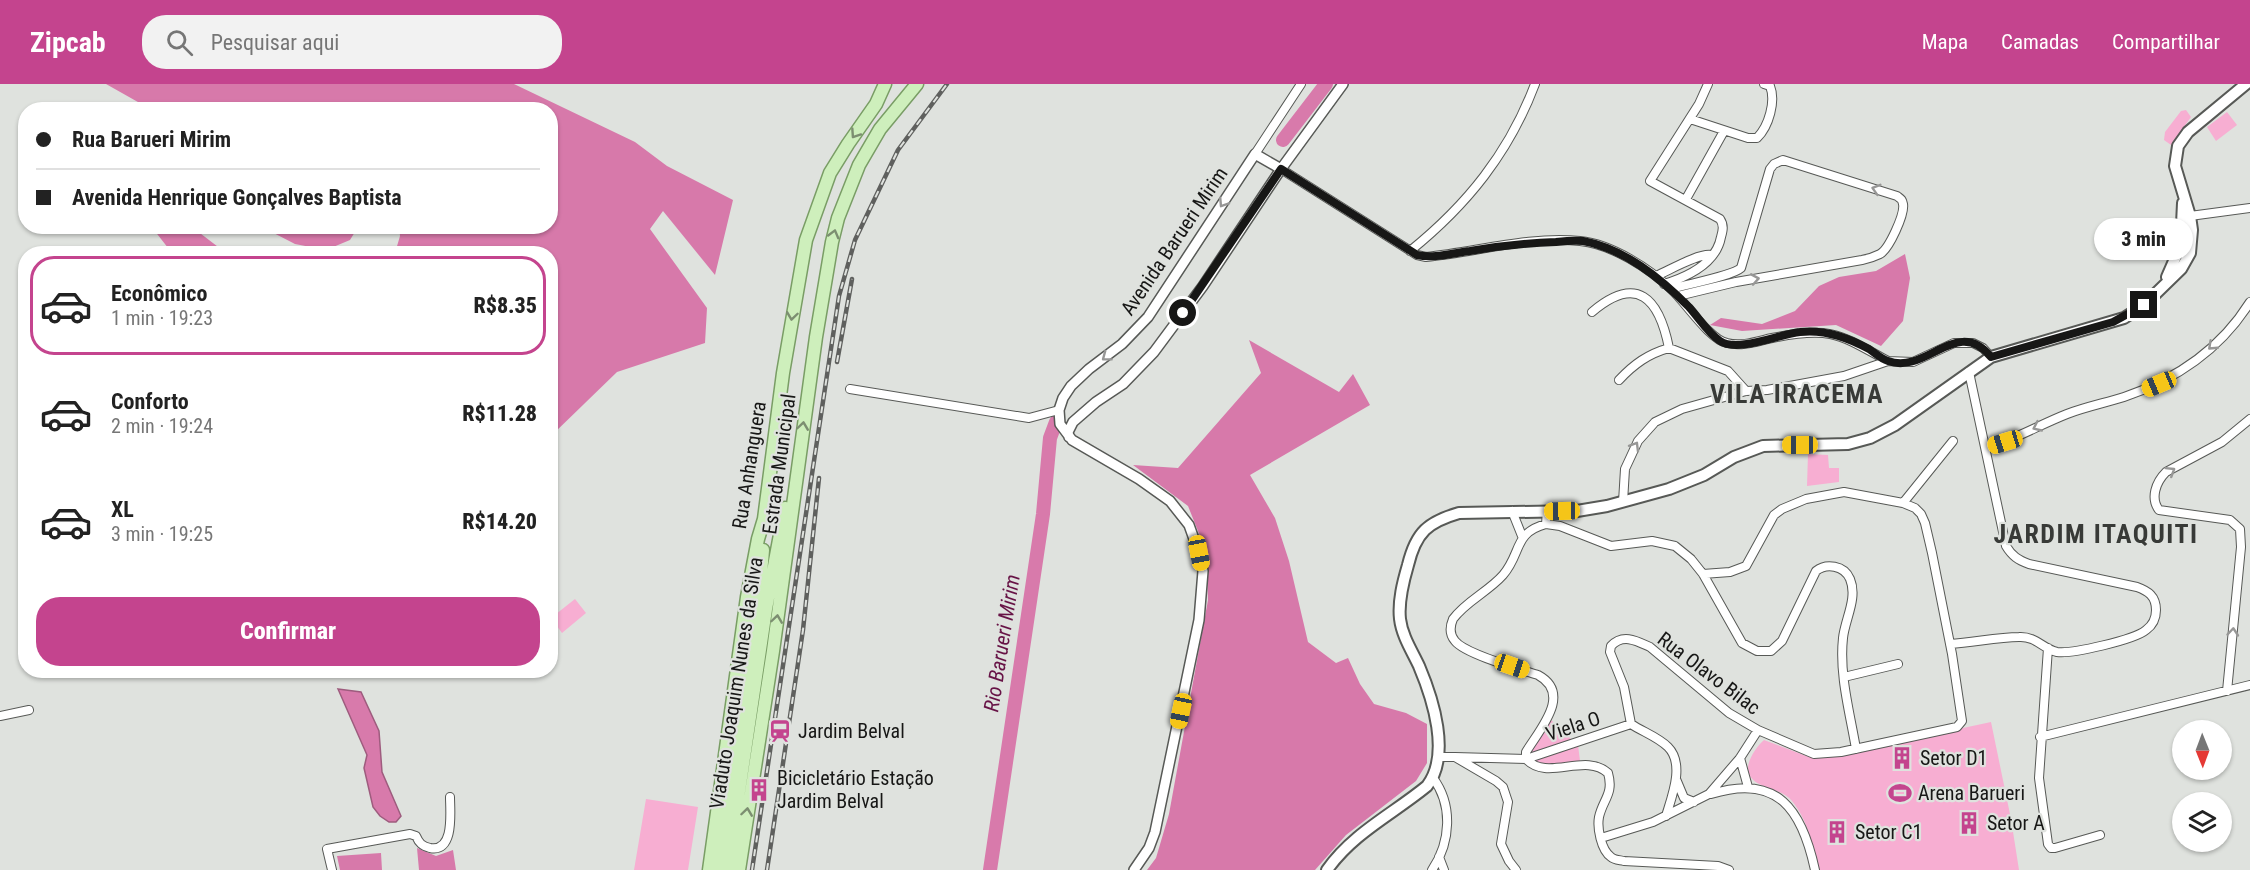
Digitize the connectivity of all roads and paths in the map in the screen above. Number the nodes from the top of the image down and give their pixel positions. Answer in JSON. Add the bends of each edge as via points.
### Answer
{"nodes":[{"id":1,"x":885,"y":84,"type":"edge"},
{"id":2,"x":917,"y":84,"type":"edge"},
{"id":3,"x":1301,"y":84,"type":"edge"},
{"id":4,"x":1342,"y":84,"type":"edge"},
{"id":5,"x":1535,"y":84,"type":"edge"},
{"id":6,"x":1708,"y":84,"type":"edge"},
{"id":7,"x":1764,"y":84,"type":"edge"},
{"id":8,"x":2246,"y":84,"type":"edge"},
{"id":9,"x":1690,"y":118,"type":"junction"},
{"id":10,"x":1724,"y":131,"type":"junction"},
{"id":11,"x":1255,"y":154,"type":"junction"},
{"id":12,"x":1281,"y":169,"type":"junction"},
{"id":13,"x":2183,"y":191,"type":"junction"},
{"id":14,"x":1686,"y":199,"type":"junction"},
{"id":15,"x":2250,"y":208,"type":"edge"},
{"id":16,"x":2190,"y":216,"type":"junction"},
{"id":17,"x":1410,"y":251,"type":"junction"},
{"id":18,"x":1711,"y":255,"type":"junction"},
{"id":19,"x":1684,"y":264,"type":"junction"},
{"id":20,"x":1692,"y":273,"type":"junction"},
{"id":21,"x":1733,"y":273,"type":"junction"},
{"id":22,"x":1656,"y":276,"type":"junction"},
{"id":23,"x":1704,"y":279,"type":"junction"},
{"id":24,"x":1736,"y":282,"type":"junction"},
{"id":25,"x":1664,"y":284,"type":"junction"},
{"id":26,"x":1706,"y":288,"type":"junction"},
{"id":27,"x":1671,"y":289,"type":"junction"},
{"id":28,"x":2155,"y":294,"type":"junction"},
{"id":29,"x":1678,"y":296,"type":"junction"},
{"id":30,"x":2250,"y":302,"type":"edge"},
{"id":31,"x":1592,"y":312,"type":"dead end"},
{"id":32,"x":1669,"y":348,"type":"junction"},
{"id":33,"x":1991,"y":357,"type":"junction"},
{"id":34,"x":1888,"y":362,"type":"junction"},
{"id":35,"x":1969,"y":372,"type":"junction"},
{"id":36,"x":1619,"y":380,"type":"dead end"},
{"id":37,"x":850,"y":389,"type":"dead end"},
{"id":38,"x":1746,"y":392,"type":"junction"},
{"id":39,"x":1059,"y":410,"type":"junction"},
{"id":40,"x":2250,"y":420,"type":"edge"},
{"id":41,"x":1070,"y":437,"type":"junction"},
{"id":42,"x":1953,"y":441,"type":"dead end"},
{"id":43,"x":1986,"y":448,"type":"junction"},
{"id":44,"x":797,"y":470,"type":"junction"},
{"id":45,"x":1623,"y":502,"type":"junction"},
{"id":46,"x":1904,"y":503,"type":"junction"},
{"id":47,"x":1512,"y":511,"type":"junction"},
{"id":48,"x":1547,"y":511,"type":"junction"},
{"id":49,"x":764,"y":519,"type":"junction"},
{"id":50,"x":1545,"y":524,"type":"junction"},
{"id":51,"x":1522,"y":536,"type":"junction"},
{"id":52,"x":1703,"y":574,"type":"junction"},
{"id":53,"x":1950,"y":644,"type":"junction"},
{"id":54,"x":2048,"y":648,"type":"junction"},
{"id":55,"x":1898,"y":664,"type":"dead end"},
{"id":56,"x":1844,"y":676,"type":"junction"},
{"id":57,"x":2250,"y":685,"type":"edge"},
{"id":58,"x":2227,"y":691,"type":"junction"},
{"id":59,"x":29,"y":710,"type":"dead end"},
{"id":60,"x":0,"y":716,"type":"edge"},
{"id":61,"x":1631,"y":724,"type":"junction"},
{"id":62,"x":1758,"y":730,"type":"junction"},
{"id":63,"x":2040,"y":737,"type":"junction"},
{"id":64,"x":1856,"y":749,"type":"junction"},
{"id":65,"x":1439,"y":757,"type":"junction"},
{"id":66,"x":1455,"y":757,"type":"junction"},
{"id":67,"x":1740,"y":758,"type":"junction"},
{"id":68,"x":1526,"y":759,"type":"junction"},
{"id":69,"x":1729,"y":772,"type":"junction"},
{"id":70,"x":1676,"y":775,"type":"junction"},
{"id":71,"x":1433,"y":778,"type":"junction"},
{"id":72,"x":1748,"y":787,"type":"junction"},
{"id":73,"x":1737,"y":788,"type":"junction"},
{"id":74,"x":1709,"y":795,"type":"junction"},
{"id":75,"x":450,"y":797,"type":"dead end"},
{"id":76,"x":1695,"y":802,"type":"junction"},
{"id":77,"x":1666,"y":816,"type":"junction"},
{"id":78,"x":2100,"y":835,"type":"dead end"},
{"id":79,"x":1601,"y":838,"type":"junction"},
{"id":80,"x":1439,"y":857,"type":"junction"},
{"id":81,"x":1703,"y":868,"type":"edge"},
{"id":82,"x":332,"y":870,"type":"edge"},
{"id":83,"x":709,"y":870,"type":"edge"},
{"id":84,"x":721,"y":870,"type":"edge"},
{"id":85,"x":732,"y":870,"type":"edge"},
{"id":86,"x":739,"y":870,"type":"edge"},
{"id":87,"x":1134,"y":870,"type":"edge"},
{"id":88,"x":1328,"y":870,"type":"edge"},
{"id":89,"x":1432,"y":870,"type":"edge"},
{"id":90,"x":1444,"y":870,"type":"edge"},
{"id":91,"x":1516,"y":870,"type":"edge"},
{"id":92,"x":1730,"y":870,"type":"edge"},
{"id":93,"x":1815,"y":870,"type":"edge"}],
"edges":[{"from":1,"to":49,"type":"main road","name":"Rua Anhanguera","one_way":true,"via":[[831,173],[806,240]]},
{"from":44,"to":2,"type":"main road","name":"Estrada Municipal","one_way":true,"via":[[826,271],[838,218],[859,165],[880,129]]},
{"from":3,"to":11,"type":"street","name":"Avenida Barueri Mirim"},
{"from":4,"to":12,"type":"street"},
{"from":5,"to":17,"type":"street","via":[[1524,114],[1489,171],[1452,214]]},
{"from":6,"to":9,"type":"street"},
{"from":7,"to":10,"type":"street","via":[[1770,86],[1772,96],[1761,134],[1748,138]]},
{"from":8,"to":13,"type":"main road","via":[[2180,142],[2174,161]]},
{"from":9,"to":10,"type":"street"},
{"from":9,"to":14,"type":"street","via":[[1650,181]]},
{"from":10,"to":14,"type":"street"},
{"from":11,"to":12,"type":"street"},
{"from":11,"to":39,"type":"street","name":"Avenida Barueri Mirim","one_way":true,"via":[[1148,317],[1071,386]]},
{"from":12,"to":17,"type":"street"},
{"from":12,"to":41,"type":"street","via":[[1161,343],[1139,369],[1073,422]]},
{"from":13,"to":16,"type":"main road"},
{"from":13,"to":28,"type":"main road","via":[[2181,245],[2176,261]]},
{"from":14,"to":18,"type":"street","via":[[1722,221],[1720,243]]},
{"from":15,"to":16,"type":"street"},
{"from":16,"to":28,"type":"main road","via":[[2192,238],[2188,258]]},
{"from":17,"to":22,"type":"street","via":[[1426,257],[1506,244],[1582,241],[1628,258]]},
{"from":18,"to":19,"type":"street","via":[[1698,256]]},
{"from":18,"to":20,"type":"street","via":[[1704,266]]},
{"from":19,"to":20,"type":"street"},
{"from":19,"to":22,"type":"street"},
{"from":20,"to":25,"type":"street"},
{"from":21,"to":23,"type":"street"},
{"from":21,"to":24,"type":"street"},
{"from":24,"to":21,"type":"street","one_way":true,"via":[[1880,254],[1889,244],[1901,216],[1901,200],[1779,161],[1770,169],[1743,265]]},
{"from":22,"to":25,"type":"street"},
{"from":23,"to":26,"type":"street"},
{"from":23,"to":27,"type":"street"},
{"from":24,"to":26,"type":"street"},
{"from":25,"to":27,"type":"street"},
{"from":26,"to":29,"type":"street"},
{"from":27,"to":29,"type":"street"},
{"from":28,"to":33,"type":"main road","via":[[2134,312],[2113,322]]},
{"from":29,"to":34,"type":"street","via":[[1725,343],[1746,344],[1799,332],[1821,332],[1851,340]]},
{"from":30,"to":43,"type":"street","one_way":true,"via":[[2218,341],[2181,372],[2146,389],[2068,414]]},
{"from":31,"to":32,"type":"street","via":[[1618,294],[1644,297],[1656,307]]},
{"from":32,"to":36,"type":"street","via":[[1643,358]]},
{"from":32,"to":38,"type":"street","via":[[1728,371]]},
{"from":33,"to":34,"type":"street","via":[[1980,345],[1964,342],[1913,362]]},
{"from":33,"to":35,"type":"main road"},
{"from":34,"to":38,"type":"street","via":[[1844,376]]},
{"from":35,"to":43,"type":"street"},
{"from":35,"to":45,"type":"main road","via":[[1895,425],[1862,441],[1832,446],[1763,446],[1669,489]]},
{"from":37,"to":39,"type":"street","via":[[1029,417]]},
{"from":45,"to":38,"type":"street","one_way":true,"via":[[1628,459],[1648,428],[1682,409]]},
{"from":39,"to":41,"type":"street","via":[[1060,424]]},
{"from":58,"to":40,"type":"street","one_way":true,"via":[[2240,529],[2230,520],[2159,510],[2155,490],[2166,472],[2207,451]]},
{"from":41,"to":87,"type":"street","via":[[1170,501],[1189,525],[1203,572],[1196,640],[1155,832]]},
{"from":42,"to":46,"type":"street"},
{"from":43,"to":54,"type":"street","via":[[2006,546],[2015,557],[2029,564],[2137,587],[2147,591],[2155,602],[2154,620],[2140,634],[2077,651]]},
{"from":44,"to":85,"type":"main road","name":"Viaduto Joaquim Nunes da Silva","via":[[781,526],[766,609],[733,832]]},
{"from":86,"to":44,"type":"main road","name":"Estrada Municipal","one_way":true},
{"from":45,"to":48,"type":"main road","via":[[1577,511]]},
{"from":46,"to":52,"type":"street","via":[[1844,492],[1806,499],[1774,515],[1746,566]]},
{"from":46,"to":53,"type":"street","via":[[1915,508],[1925,523]]},
{"from":47,"to":48,"type":"main road"},
{"from":47,"to":51,"type":"street"},
{"from":47,"to":65,"type":"main road","via":[[1459,513],[1442,518],[1420,534],[1409,559],[1401,590],[1400,620],[1433,706]]},
{"from":48,"to":50,"type":"street"},
{"from":49,"to":83,"type":"main road","name":"Rua Anhanguera","via":[[747,597]]},
{"from":49,"to":84,"type":"main road","name":"Viaduto Joaquim Nunes da Silva","via":[[758,603],[726,808]]},
{"from":50,"to":51,"type":"street"},
{"from":50,"to":52,"type":"street","via":[[1611,546],[1640,541],[1668,543],[1682,550]]},
{"from":51,"to":68,"type":"street","via":[[1502,576],[1457,613],[1450,628],[1453,639],[1463,648],[1538,675],[1548,683],[1553,700],[1550,715],[1526,752]]},
{"from":52,"to":56,"type":"street","via":[[1742,643],[1764,652],[1782,641],[1809,580],[1822,566],[1844,571],[1852,584],[1843,638]]},
{"from":53,"to":54,"type":"street","via":[[2022,637]]},
{"from":53,"to":64,"type":"street","name":"Rua Olavo Bilac","via":[[1961,723]]},
{"from":54,"to":63,"type":"street"},
{"from":55,"to":56,"type":"street"},
{"from":56,"to":64,"type":"street"},
{"from":57,"to":58,"type":"street"},
{"from":58,"to":63,"type":"street"},
{"from":59,"to":60,"type":"street"},
{"from":61,"to":62,"type":"street","name":"Rua Olavo Bilac","via":[[1624,687],[1611,658],[1614,642],[1627,639],[1650,647],[1729,712]]},
{"from":61,"to":68,"type":"street","name":"Viela O"},
{"from":61,"to":70,"type":"street","via":[[1670,749],[1676,760]]},
{"from":62,"to":64,"type":"street","name":"Rua Olavo Bilac","via":[[1814,754]]},
{"from":62,"to":67,"type":"street"},
{"from":63,"to":78,"type":"street","via":[[2039,782],[2050,848]]},
{"from":65,"to":66,"type":"street"},
{"from":65,"to":71,"type":"main road"},
{"from":66,"to":68,"type":"street"},
{"from":66,"to":91,"type":"street","via":[[1496,781],[1505,792],[1508,802],[1501,844]]},
{"from":67,"to":69,"type":"street"},
{"from":67,"to":72,"type":"street"},
{"from":68,"to":79,"type":"street","via":[[1538,767],[1596,765],[1608,773],[1609,794],[1599,819]]},
{"from":69,"to":73,"type":"street"},
{"from":69,"to":74,"type":"street"},
{"from":70,"to":76,"type":"street","via":[[1681,795]]},
{"from":70,"to":77,"type":"street"},
{"from":71,"to":80,"type":"street","via":[[1447,807]]},
{"from":71,"to":88,"type":"main road","via":[[1356,838]]},
{"from":72,"to":73,"type":"street"},
{"from":72,"to":93,"type":"street","via":[[1769,793],[1790,807],[1806,835]]},
{"from":73,"to":74,"type":"street"},
{"from":74,"to":76,"type":"street"},
{"from":75,"to":82,"type":"street","via":[[449,834],[437,849],[420,844],[410,834],[327,849]]},
{"from":76,"to":77,"type":"street"},
{"from":77,"to":79,"type":"street"},
{"from":79,"to":81,"type":"street","via":[[1607,852],[1616,859]]},
{"from":80,"to":89,"type":"street"},
{"from":80,"to":90,"type":"street"},
{"from":81,"to":92,"type":"street","via":[[1718,866]]}]}
